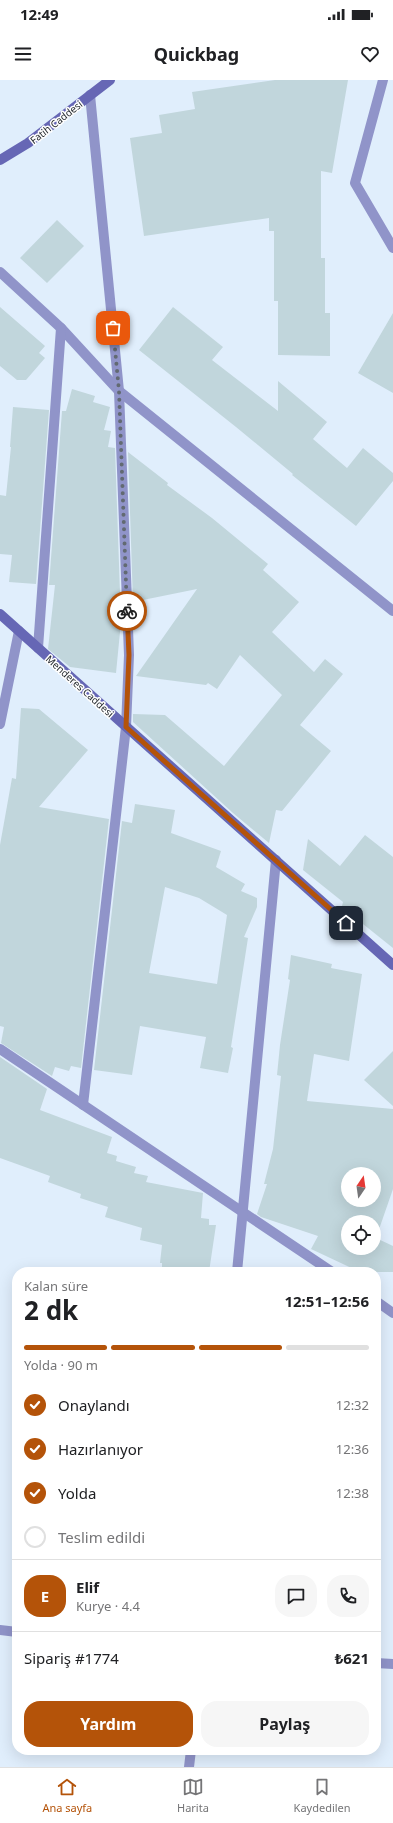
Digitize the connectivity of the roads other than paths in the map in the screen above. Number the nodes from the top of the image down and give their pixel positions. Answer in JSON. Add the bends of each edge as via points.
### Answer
{"nodes":[{"id":1,"x":110,"y":80,"type":"edge"},
{"id":2,"x":383,"y":80,"type":"edge"},
{"id":3,"x":90,"y":95,"type":"junction"},
{"id":4,"x":0,"y":160,"type":"edge"},
{"id":5,"x":393,"y":248,"type":"edge"},
{"id":6,"x":0,"y":272,"type":"edge"},
{"id":7,"x":61,"y":328,"type":"junction"},
{"id":8,"x":119,"y":391,"type":"junction"},
{"id":9,"x":393,"y":611,"type":"edge"},
{"id":10,"x":0,"y":614,"type":"edge"},
{"id":11,"x":19,"y":631,"type":"junction"},
{"id":12,"x":38,"y":648,"type":"junction"},
{"id":13,"x":0,"y":724,"type":"edge"},
{"id":14,"x":126,"y":727,"type":"junction"},
{"id":15,"x":276,"y":860,"type":"junction"},
{"id":16,"x":393,"y":965,"type":"edge"},
{"id":17,"x":0,"y":1048,"type":"edge"},
{"id":18,"x":83,"y":1104,"type":"junction"},
{"id":19,"x":243,"y":1212,"type":"junction"},
{"id":20,"x":238,"y":1267,"type":"edge"},
{"id":21,"x":325,"y":1267,"type":"edge"},
{"id":22,"x":381,"y":1305,"type":"edge"},
{"id":23,"x":393,"y":1313,"type":"edge"},
{"id":24,"x":0,"y":1630,"type":"edge"},
{"id":25,"x":12,"y":1631,"type":"edge"},
{"id":26,"x":381,"y":1663,"type":"edge"},
{"id":27,"x":393,"y":1664,"type":"edge"},
{"id":28,"x":190,"y":1755,"type":"edge"},
{"id":29,"x":189,"y":1767,"type":"edge"}],
"edges":[{"from":1,"to":3,"type":"main road","name":"Fatih Caddesi"},
{"from":2,"to":5,"type":"street","via":[[355,183]]},
{"from":3,"to":4,"type":"main road","name":"Fatih Caddesi","via":[[28,144]]},
{"from":3,"to":8,"type":"street"},
{"from":6,"to":7,"type":"street"},
{"from":7,"to":8,"type":"street"},
{"from":7,"to":12,"type":"street"},
{"from":8,"to":9,"type":"street"},
{"from":8,"to":14,"type":"street","via":[[129,655]]},
{"from":10,"to":11,"type":"main road","name":"Menderes Caddesi"},
{"from":11,"to":12,"type":"main road","name":"Menderes Caddesi"},
{"from":11,"to":13,"type":"street"},
{"from":12,"to":14,"type":"main road","name":"Menderes Caddesi"},
{"from":14,"to":15,"type":"main road","name":"Menderes Caddesi"},
{"from":14,"to":18,"type":"street"},
{"from":15,"to":16,"type":"main road","name":"Menderes Caddesi"},
{"from":15,"to":19,"type":"street"},
{"from":17,"to":18,"type":"street"},
{"from":18,"to":19,"type":"street"},
{"from":19,"to":20,"type":"street"},
{"from":19,"to":21,"type":"street"},
{"from":22,"to":23,"type":"street"},
{"from":24,"to":25,"type":"street"},
{"from":26,"to":27,"type":"street"},
{"from":28,"to":29,"type":"street"}]}
